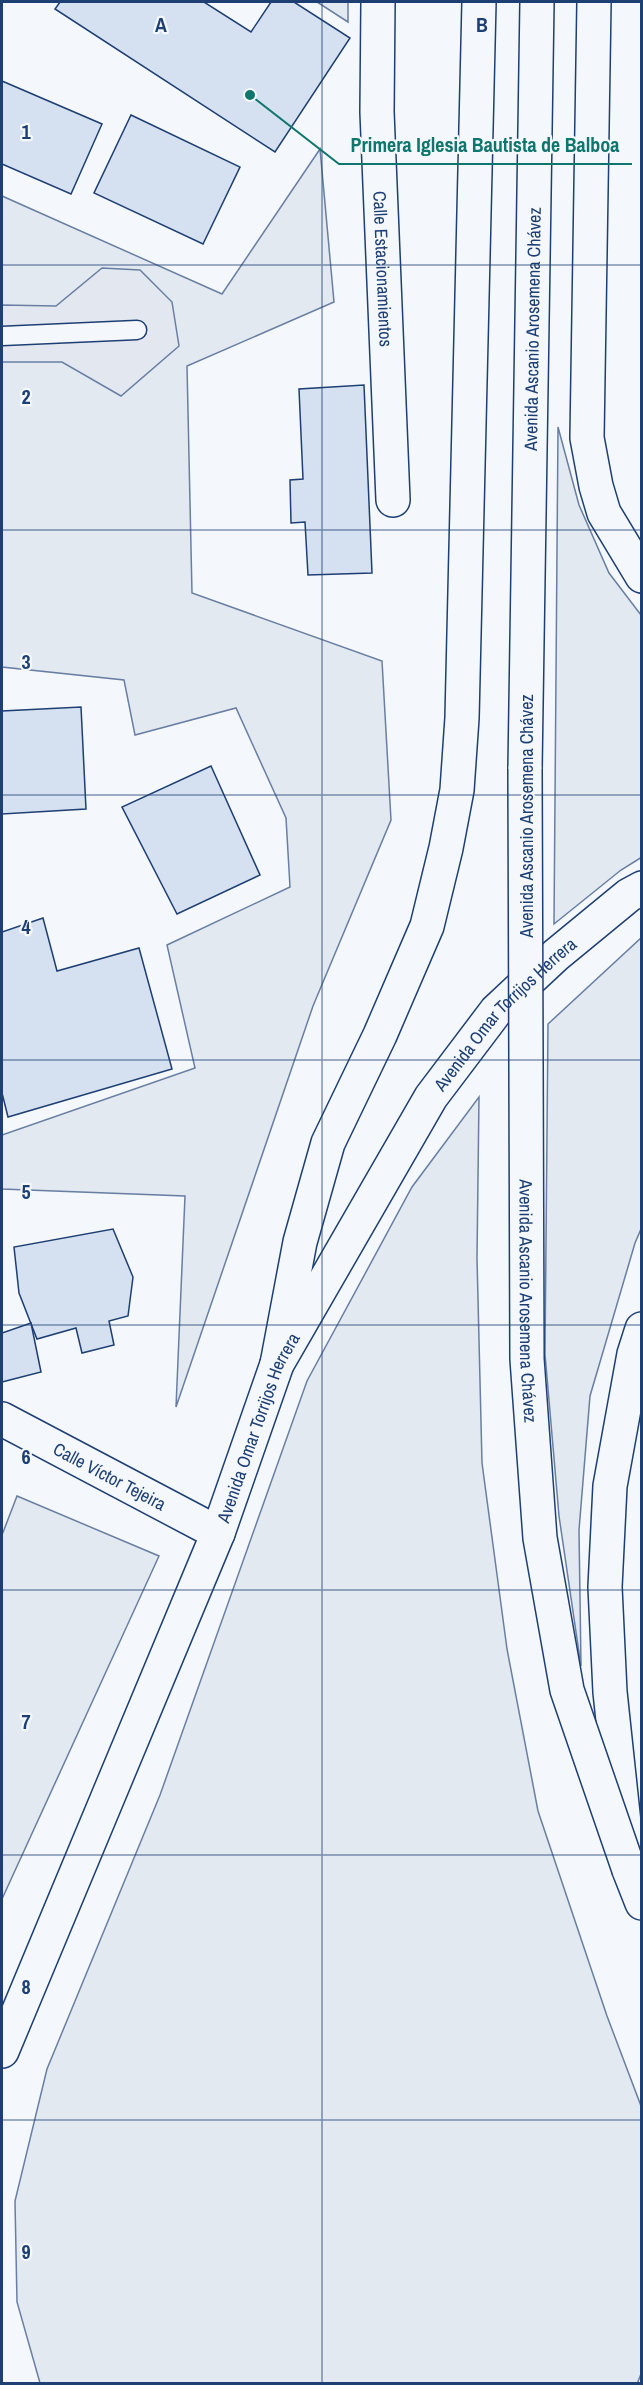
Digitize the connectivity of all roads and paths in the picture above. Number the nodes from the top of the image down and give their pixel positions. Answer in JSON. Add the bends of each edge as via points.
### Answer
{"nodes":[{"id":1,"x":378,"y":2,"type":"edge"},
{"id":2,"x":479,"y":2,"type":"edge"},
{"id":3,"x":537,"y":2,"type":"edge"},
{"id":4,"x":594,"y":2,"type":"edge"},
{"id":5,"x":137,"y":330,"type":"dead end"},
{"id":6,"x":2,"y":336,"type":"edge"},
{"id":7,"x":393,"y":500,"type":"dead end"},
{"id":8,"x":642,"y":576,"type":"edge"},
{"id":9,"x":642,"y":888,"type":"edge"},
{"id":10,"x":642,"y":1329,"type":"edge"},
{"id":11,"x":277,"y":1364,"type":"junction"},
{"id":12,"x":2,"y":1419,"type":"edge"},
{"id":13,"x":218,"y":1533,"type":"junction"},
{"id":14,"x":629,"y":1870,"type":"junction"},
{"id":15,"x":642,"y":1903,"type":"edge"},
{"id":16,"x":2,"y":2051,"type":"edge"}],
"edges":[{"from":1,"to":7,"type":"main road","name":"Calle Estacionamientos","via":[[377,112]]},
{"from":2,"to":11,"type":"main road","via":[[457,790],[427,926],[328,1143],[300,1242]]},
{"from":3,"to":14,"type":"main road","name":"Avenida Ascanio Arosemena Chávez","bridge":true,"via":[[525,769],[527,1359],[540,1538],[567,1690]]},
{"from":4,"to":8,"type":"main road","via":[[587,438],[604,513]]},
{"from":5,"to":6,"type":"lane"},
{"from":9,"to":11,"type":"main road","name":"Avenida Omar Torrijos Herrera","via":[[556,955],[496,1011],[431,1097]]},
{"from":10,"to":14,"type":"main road","bridge":true,"via":[[610,1486],[605,1587],[610,1692]]},
{"from":11,"to":13,"type":"main road","name":"Avenida Omar Torrijos Herrera"},
{"from":12,"to":13,"type":"main road","name":"Calle Víctor Tejeira"},
{"from":13,"to":16,"type":"main road","name":"Avenida Omar Torrijos Herrera"},
{"from":14,"to":15,"type":"main road"}]}
